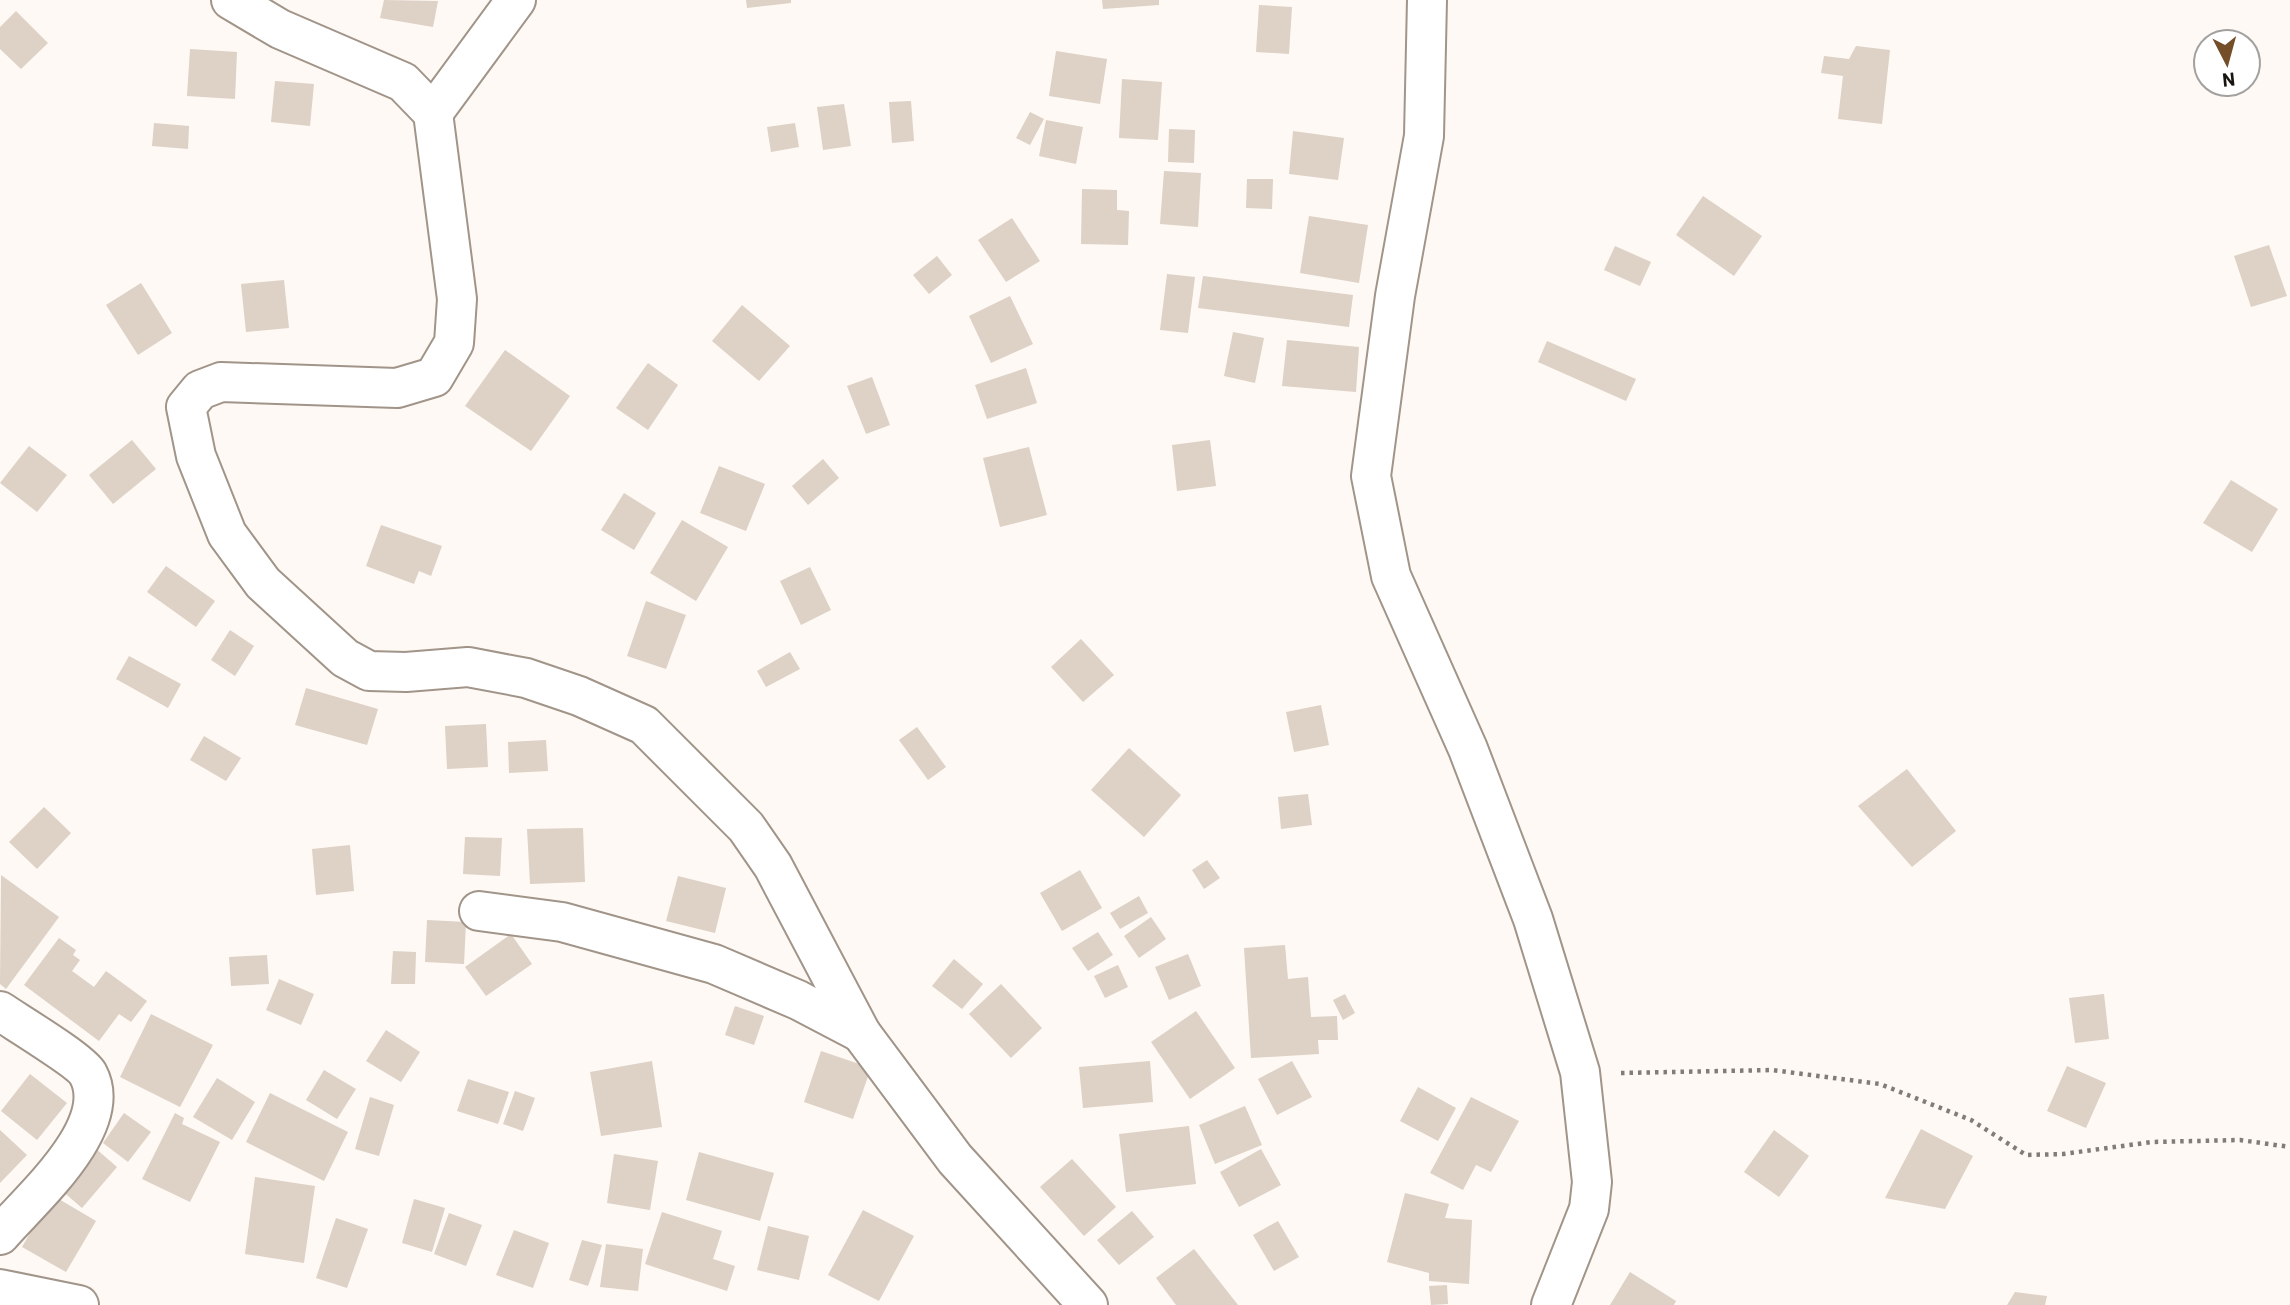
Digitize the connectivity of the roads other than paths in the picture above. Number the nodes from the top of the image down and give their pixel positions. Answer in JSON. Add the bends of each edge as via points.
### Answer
{"nodes":[{"id":1,"x":231,"y":0,"type":"edge"},
{"id":2,"x":516,"y":0,"type":"edge"},
{"id":3,"x":1427,"y":0,"type":"edge"},
{"id":4,"x":433,"y":113,"type":"junction"},
{"id":5,"x":479,"y":911,"type":"dead end"},
{"id":6,"x":0,"y":1011,"type":"edge"},
{"id":7,"x":861,"y":1033,"type":"junction"},
{"id":8,"x":0,"y":1235,"type":"edge"},
{"id":9,"x":0,"y":1289,"type":"edge"},
{"id":10,"x":79,"y":1305,"type":"edge"},
{"id":11,"x":1088,"y":1305,"type":"edge"},
{"id":12,"x":1551,"y":1305,"type":"edge"}],
"edges":[{"from":1,"to":4,"type":"street","via":[[280,29],[403,82]]},
{"from":2,"to":4,"type":"street"},
{"from":3,"to":12,"type":"street","via":[[1424,136],[1395,296],[1371,476],[1391,576],[1468,749],[1524,895],[1580,1072],[1592,1182],[1589,1209]]},
{"from":4,"to":7,"type":"street","via":[[457,299],[454,343],[434,377],[397,388],[221,382],[200,390],[186,407],[196,456],[226,534],[263,583],[345,658],[369,671],[468,667],[526,678],[644,725],[746,827],[773,866]]},
{"from":5,"to":7,"type":"street","via":[[562,922],[714,964]]},
{"from":6,"to":8,"type":"street","via":[[87,1071],[95,1093],[88,1129]]},
{"from":7,"to":11,"type":"street","via":[[955,1159]]},
{"from":9,"to":10,"type":"street"}]}
